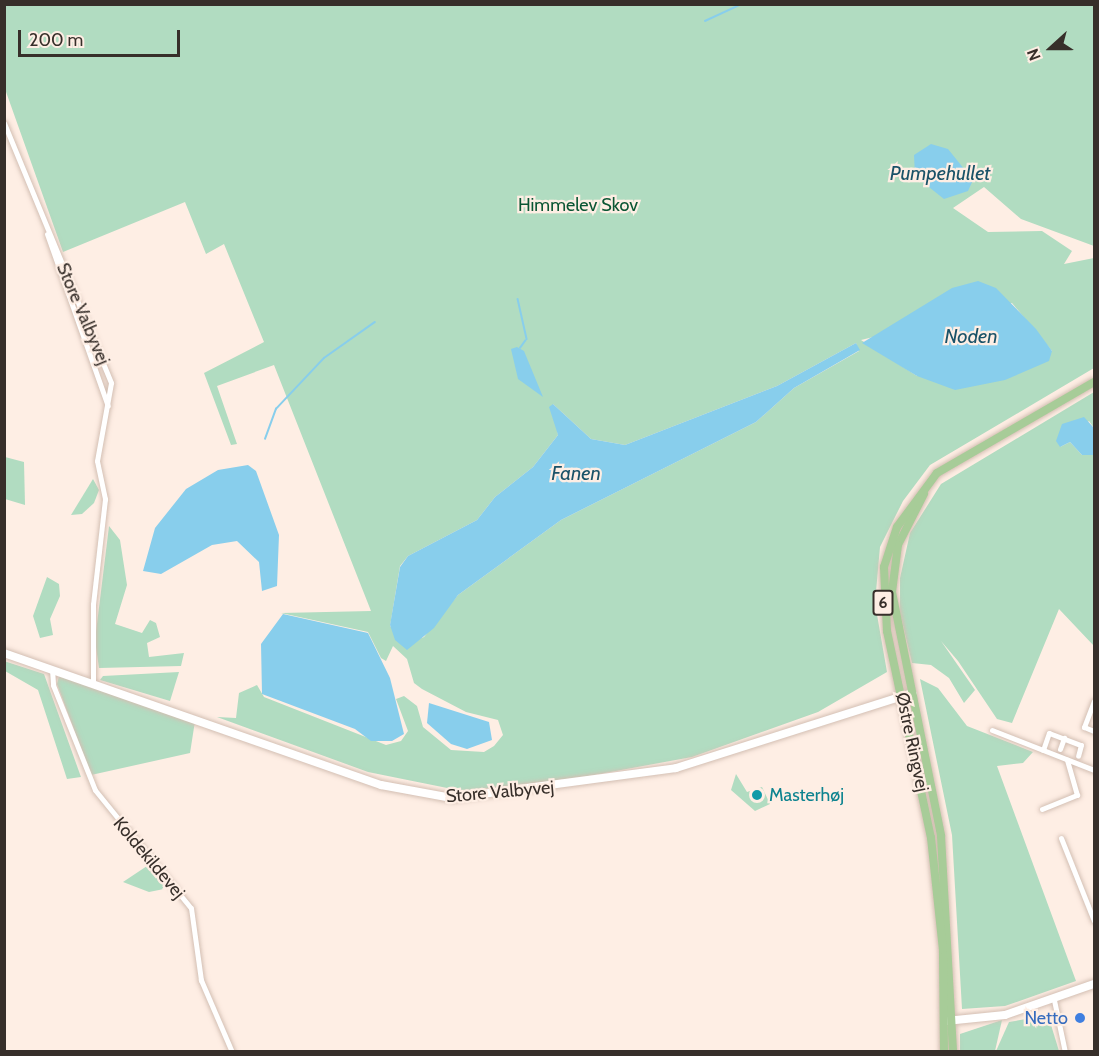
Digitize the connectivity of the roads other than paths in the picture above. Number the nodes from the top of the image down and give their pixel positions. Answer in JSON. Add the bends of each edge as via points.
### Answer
{"nodes":[{"id":1,"x":4,"y":123,"type":"edge"},
{"id":2,"x":45,"y":222,"type":"junction"},
{"id":3,"x":1095,"y":382,"type":"edge"},
{"id":4,"x":109,"y":407,"type":"junction"},
{"id":5,"x":956,"y":459,"type":"junction"},
{"id":6,"x":4,"y":653,"type":"edge"},
{"id":7,"x":52,"y":669,"type":"junction"},
{"id":8,"x":93,"y":683,"type":"junction"},
{"id":9,"x":912,"y":693,"type":"junction"},
{"id":10,"x":903,"y":695,"type":"junction"},
{"id":11,"x":1095,"y":701,"type":"edge"},
{"id":12,"x":992,"y":730,"type":"dead end"},
{"id":13,"x":1095,"y":731,"type":"edge"},
{"id":14,"x":1064,"y":738,"type":"junction"},
{"id":15,"x":1060,"y":748,"type":"dead end"},
{"id":16,"x":1042,"y":750,"type":"junction"},
{"id":17,"x":1078,"y":756,"type":"dead end"},
{"id":18,"x":1066,"y":759,"type":"junction"},
{"id":19,"x":1095,"y":770,"type":"edge"},
{"id":20,"x":1042,"y":809,"type":"dead end"},
{"id":21,"x":1061,"y":838,"type":"dead end"},
{"id":22,"x":1095,"y":921,"type":"edge"},
{"id":23,"x":1095,"y":984,"type":"edge"},
{"id":24,"x":1054,"y":1000,"type":"junction"},
{"id":25,"x":949,"y":1021,"type":"junction"},
{"id":26,"x":232,"y":1052,"type":"edge"},
{"id":27,"x":944,"y":1052,"type":"edge"},
{"id":28,"x":953,"y":1052,"type":"edge"},
{"id":29,"x":1065,"y":1052,"type":"edge"}],
"edges":[{"from":1,"to":2,"type":"street","name":"Store Valbyvej"},
{"from":2,"to":4,"type":"street","name":"Store Valbyvej","via":[[56,270]]},
{"from":2,"to":4,"type":"street","name":"Store Valbyvej","via":[[108,372]]},
{"from":3,"to":5,"type":"main road","name":"Østre Ringvej","number":"6"},
{"from":4,"to":8,"type":"street","name":"Store Valbyvej","via":[[97,461],[105,499],[93,604]]},
{"from":5,"to":9,"type":"main road","name":"Østre Ringvej","number":"6","via":[[910,515],[893,567],[896,622]]},
{"from":5,"to":10,"type":"main road","name":"Østre Ringvej","number":"6","via":[[907,508],[884,567],[883,608]]},
{"from":6,"to":7,"type":"street","name":"Store Valbyvej"},
{"from":7,"to":8,"type":"street","name":"Store Valbyvej"},
{"from":7,"to":26,"type":"street","name":"Koldekildevej","via":[[53,685],[95,790],[191,908],[201,980]]},
{"from":8,"to":10,"type":"street","name":"Store Valbyvej","via":[[381,784],[452,798],[676,768]]},
{"from":9,"to":10,"type":"street","name":"Store Valbyvej"},
{"from":9,"to":25,"type":"main road","name":"Østre Ringvej","number":"6","via":[[941,837]]},
{"from":10,"to":25,"type":"main road","name":"Østre Ringvej","number":"6","via":[[931,838]]},
{"from":11,"to":13,"type":"street","via":[[1084,727]]},
{"from":12,"to":16,"type":"street"},
{"from":14,"to":15,"type":"street"},
{"from":14,"to":16,"type":"street","via":[[1049,733]]},
{"from":14,"to":17,"type":"street","via":[[1081,745]]},
{"from":16,"to":18,"type":"street"},
{"from":18,"to":19,"type":"street"},
{"from":18,"to":20,"type":"street","via":[[1077,795]]},
{"from":21,"to":22,"type":"street"},
{"from":23,"to":24,"type":"street"},
{"from":24,"to":25,"type":"street","via":[[999,1016]]},
{"from":24,"to":29,"type":"street"},
{"from":25,"to":27,"type":"main road","name":"Østre Ringvej","number":"6"},
{"from":25,"to":28,"type":"main road","name":"Østre Ringvej","number":"6"}]}
